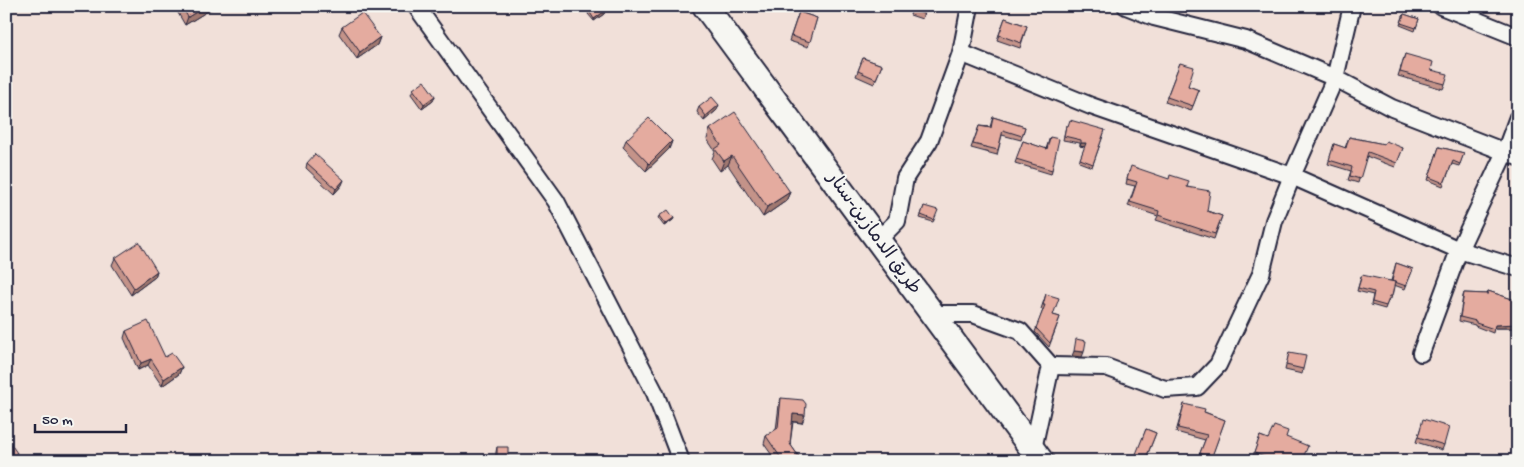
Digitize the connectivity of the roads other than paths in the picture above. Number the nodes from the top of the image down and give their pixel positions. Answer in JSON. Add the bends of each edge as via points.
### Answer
{"nodes":[{"id":1,"x":416,"y":6,"type":"edge"},
{"id":2,"x":970,"y":6,"type":"edge"},
{"id":3,"x":1126,"y":6,"type":"edge"},
{"id":4,"x":1352,"y":6,"type":"edge"},
{"id":5,"x":1441,"y":6,"type":"edge"},
{"id":6,"x":714,"y":10,"type":"edge"},
{"id":7,"x":1156,"y":11,"type":"edge"},
{"id":8,"x":1518,"y":36,"type":"edge"},
{"id":9,"x":960,"y":53,"type":"junction"},
{"id":10,"x":1335,"y":78,"type":"junction"},
{"id":11,"x":1518,"y":117,"type":"edge"},
{"id":12,"x":1511,"y":155,"type":"edge"},
{"id":13,"x":1292,"y":176,"type":"junction"},
{"id":14,"x":878,"y":240,"type":"junction"},
{"id":15,"x":1459,"y":250,"type":"junction"},
{"id":16,"x":1518,"y":268,"type":"edge"},
{"id":17,"x":932,"y":314,"type":"junction"},
{"id":18,"x":1420,"y":353,"type":"dead end"},
{"id":19,"x":1051,"y":366,"type":"junction"},
{"id":20,"x":1037,"y":455,"type":"edge"},
{"id":21,"x":681,"y":461,"type":"edge"}],
"edges":[{"from":1,"to":21,"type":"street","via":[[556,201],[655,393]]},
{"from":2,"to":9,"type":"street"},
{"from":3,"to":7,"type":"street"},
{"from":4,"to":10,"type":"street"},
{"from":5,"to":8,"type":"street"},
{"from":6,"to":14,"type":"highway","name":"طريق الدمازين-سنار"},
{"from":7,"to":10,"type":"street","via":[[1246,40]]},
{"from":9,"to":13,"type":"street","via":[[1091,106]]},
{"from":9,"to":14,"type":"street","via":[[930,141],[905,178],[897,221]]},
{"from":10,"to":12,"type":"street","via":[[1392,108]]},
{"from":10,"to":13,"type":"street"},
{"from":11,"to":12,"type":"street"},
{"from":12,"to":15,"type":"street"},
{"from":13,"to":15,"type":"street"},
{"from":13,"to":19,"type":"street","via":[[1274,221],[1262,274],[1218,365],[1197,387],[1165,389],[1106,367]]},
{"from":14,"to":17,"type":"highway","name":"طريق الدمازين-سنار"},
{"from":15,"to":16,"type":"street"},
{"from":15,"to":18,"type":"street"},
{"from":17,"to":19,"type":"street","via":[[973,314],[1020,331]]},
{"from":17,"to":20,"type":"highway","name":"طريق الدمازين-سنار"},
{"from":19,"to":20,"type":"street"}]}
